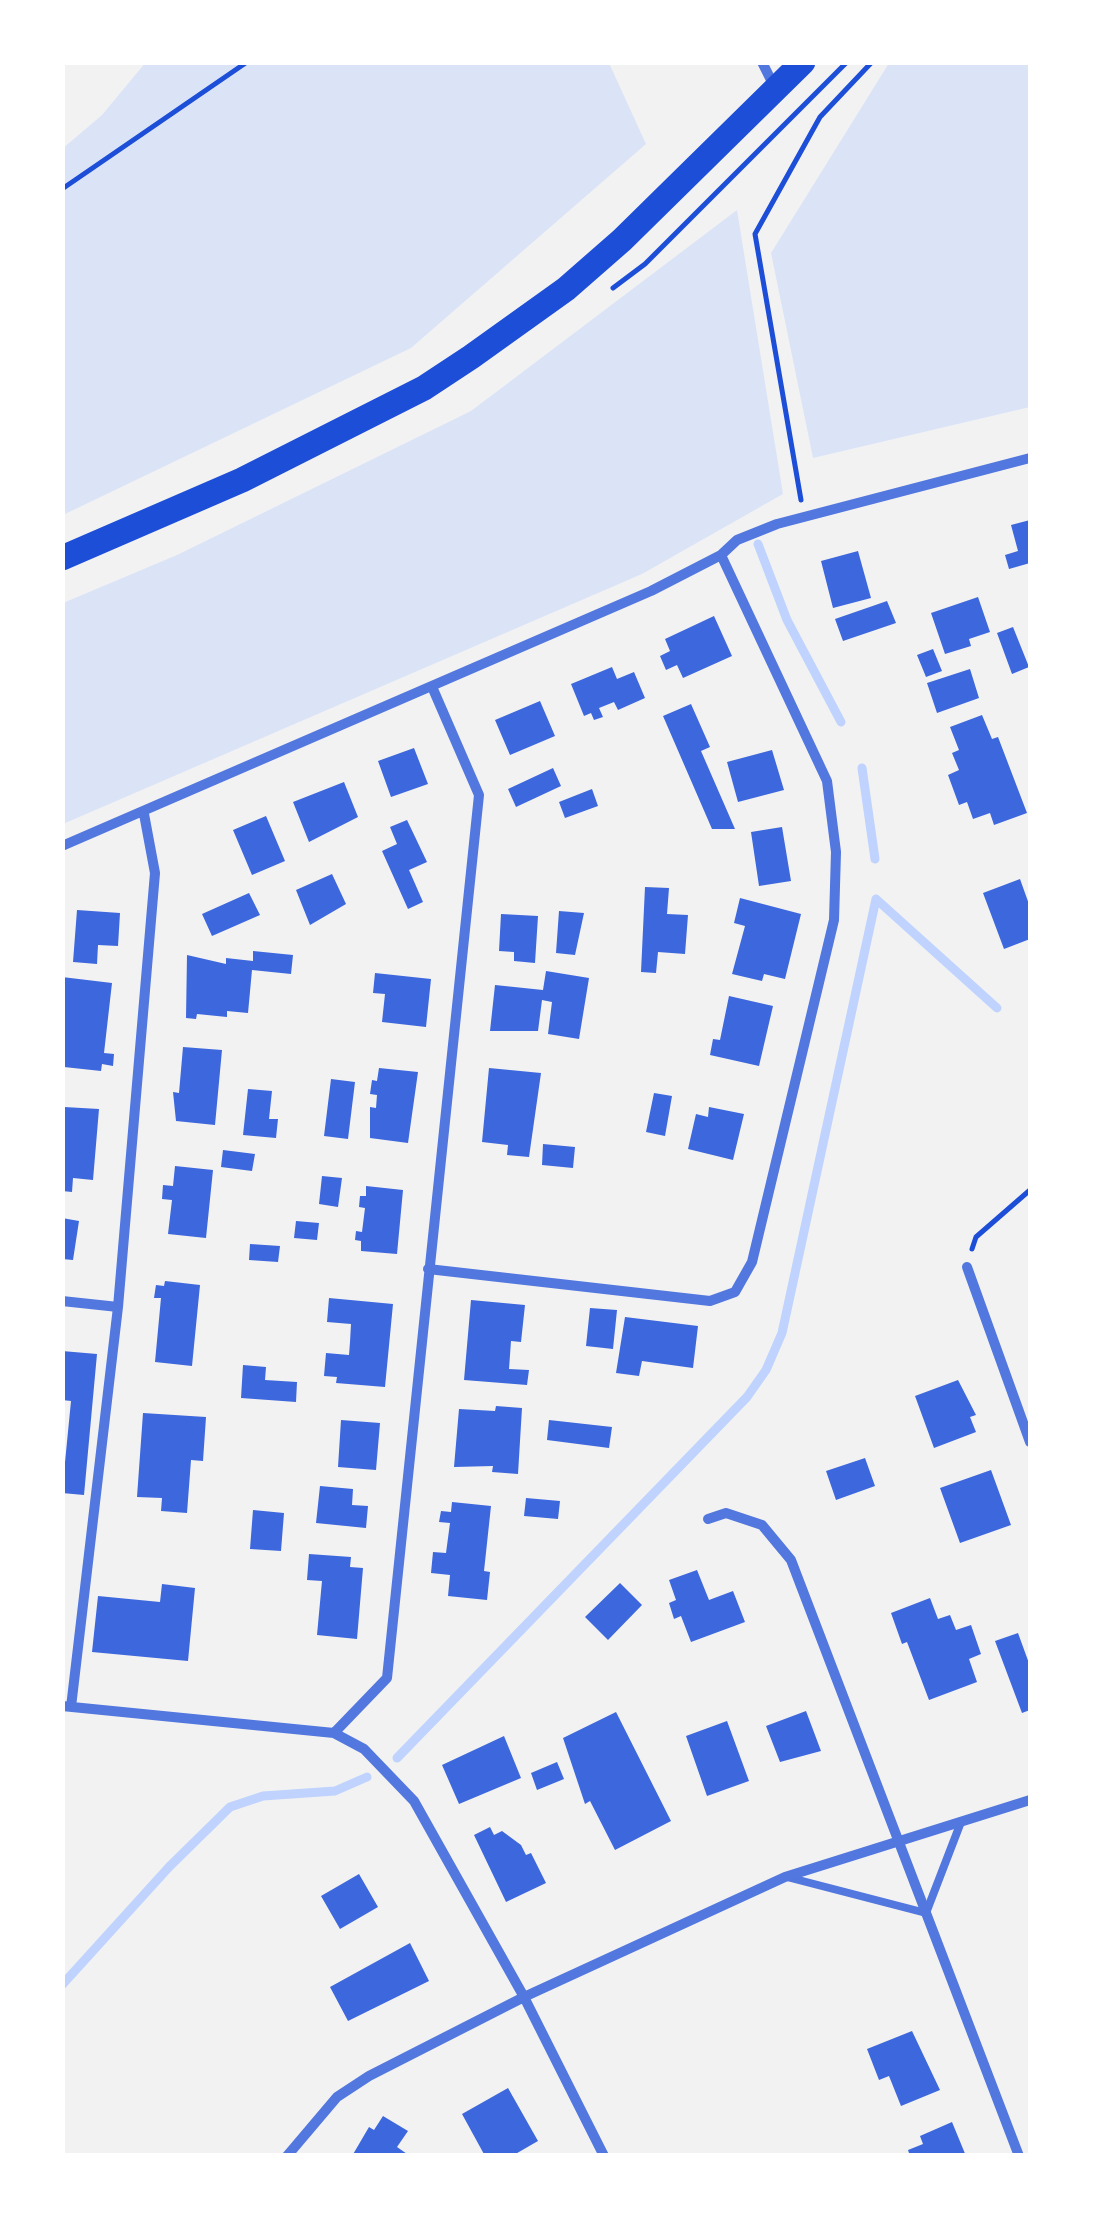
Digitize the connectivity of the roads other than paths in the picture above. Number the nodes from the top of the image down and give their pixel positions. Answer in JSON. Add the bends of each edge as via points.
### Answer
{"nodes":[{"id":1,"x":762,"y":62,"type":"edge"},
{"id":2,"x":803,"y":62,"type":"edge"},
{"id":3,"x":777,"y":91,"type":"junction"},
{"id":4,"x":1030,"y":458,"type":"edge"},
{"id":5,"x":721,"y":555,"type":"junction"},
{"id":6,"x":62,"y":558,"type":"edge"},
{"id":7,"x":433,"y":689,"type":"junction"},
{"id":8,"x":144,"y":814,"type":"junction"},
{"id":9,"x":62,"y":846,"type":"edge"},
{"id":10,"x":968,"y":1266,"type":"road end"},
{"id":11,"x":428,"y":1269,"type":"junction"},
{"id":12,"x":62,"y":1301,"type":"edge"},
{"id":13,"x":118,"y":1307,"type":"junction"},
{"id":14,"x":1030,"y":1442,"type":"edge"},
{"id":15,"x":708,"y":1519,"type":"dead end"},
{"id":16,"x":67,"y":1707,"type":"edge"},
{"id":17,"x":334,"y":1732,"type":"junction"},
{"id":18,"x":1030,"y":1800,"type":"edge"},
{"id":19,"x":963,"y":1818,"type":"junction"},
{"id":20,"x":898,"y":1841,"type":"junction"},
{"id":21,"x":785,"y":1877,"type":"junction"},
{"id":22,"x":926,"y":1913,"type":"junction"},
{"id":23,"x":524,"y":1997,"type":"junction"},
{"id":24,"x":286,"y":2156,"type":"edge"},
{"id":25,"x":604,"y":2156,"type":"edge"},
{"id":26,"x":1018,"y":2156,"type":"edge"}],
"edges":[{"from":1,"to":3,"type":"street"},
{"from":2,"to":3,"type":"main road"},
{"from":3,"to":6,"type":"main road","via":[[608,252],[424,388],[242,480]]},
{"from":4,"to":5,"type":"street","via":[[804,518],[736,540]]},
{"from":5,"to":7,"type":"street"},
{"from":5,"to":11,"type":"street","via":[[828,781],[836,852],[834,920],[752,1262],[736,1292],[710,1301]]},
{"from":7,"to":8,"type":"street"},
{"from":7,"to":11,"type":"street","via":[[479,795]]},
{"from":8,"to":9,"type":"street"},
{"from":8,"to":13,"type":"street","via":[[155,872]]},
{"from":10,"to":14,"type":"street"},
{"from":11,"to":17,"type":"street","via":[[387,1678]]},
{"from":12,"to":13,"type":"street"},
{"from":13,"to":16,"type":"street"},
{"from":15,"to":20,"type":"street","via":[[726,1513],[762,1525],[791,1560]]},
{"from":16,"to":17,"type":"street"},
{"from":17,"to":23,"type":"street","via":[[364,1749],[414,1801]]},
{"from":18,"to":19,"type":"street"},
{"from":19,"to":20,"type":"street"},
{"from":19,"to":22,"type":"lane"},
{"from":20,"to":21,"type":"street"},
{"from":20,"to":22,"type":"street"},
{"from":21,"to":22,"type":"lane"},
{"from":21,"to":23,"type":"street"},
{"from":22,"to":26,"type":"street"},
{"from":23,"to":24,"type":"street","via":[[336,2098]]},
{"from":23,"to":25,"type":"street"}]}
